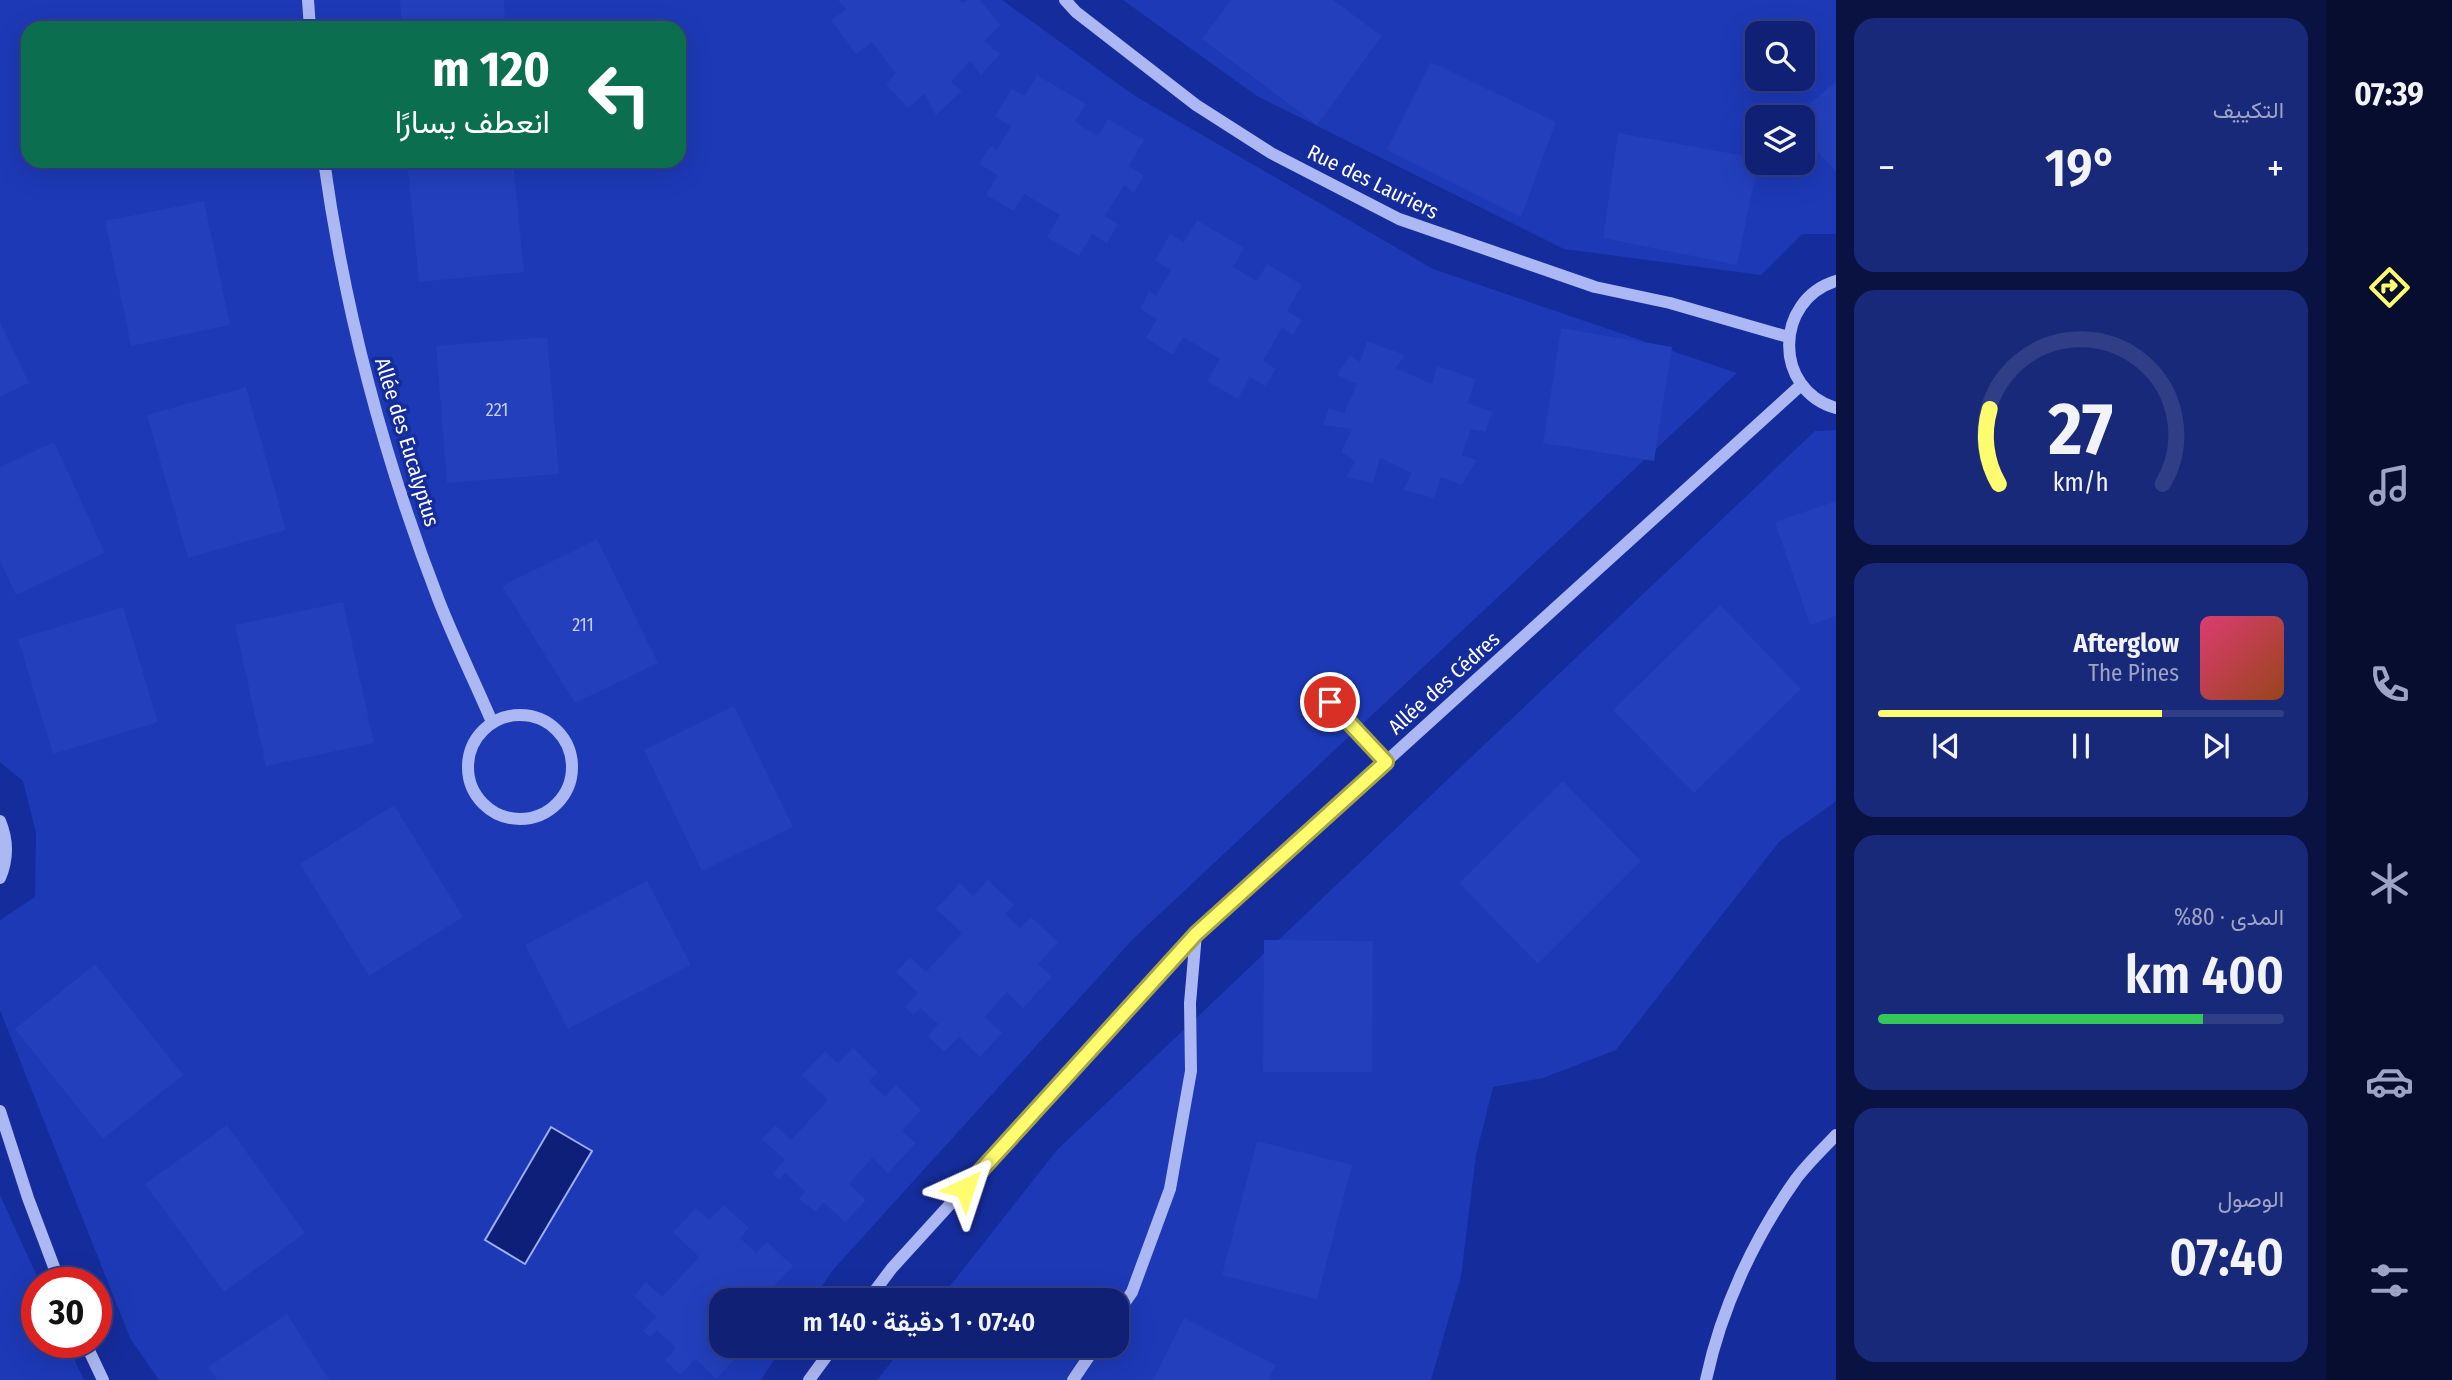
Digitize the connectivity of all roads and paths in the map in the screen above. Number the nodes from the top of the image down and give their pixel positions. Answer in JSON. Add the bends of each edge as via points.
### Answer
{"nodes":[{"id":1,"x":308,"y":0,"type":"edge"},
{"id":2,"x":1065,"y":0,"type":"edge"},
{"id":3,"x":310,"y":21,"type":"edge"},
{"id":4,"x":325,"y":168,"type":"edge"},
{"id":5,"x":1836,"y":281,"type":"edge"},
{"id":6,"x":1788,"y":337,"type":"junction"},
{"id":7,"x":1801,"y":385,"type":"junction"},
{"id":8,"x":1836,"y":408,"type":"edge"},
{"id":9,"x":1315,"y":686,"type":"dead end"},
{"id":10,"x":492,"y":722,"type":"junction"},
{"id":11,"x":1386,"y":762,"type":"junction"},
{"id":12,"x":0,"y":821,"type":"edge"},
{"id":13,"x":0,"y":878,"type":"edge"},
{"id":14,"x":1196,"y":934,"type":"junction"},
{"id":15,"x":0,"y":1111,"type":"edge"},
{"id":16,"x":1836,"y":1135,"type":"edge"},
{"id":17,"x":54,"y":1267,"type":"edge"},
{"id":18,"x":877,"y":1288,"type":"edge"},
{"id":19,"x":1129,"y":1296,"type":"edge"},
{"id":20,"x":93,"y":1358,"type":"edge"},
{"id":21,"x":825,"y":1358,"type":"edge"},
{"id":22,"x":1088,"y":1358,"type":"edge"},
{"id":23,"x":103,"y":1380,"type":"edge"},
{"id":24,"x":809,"y":1380,"type":"edge"},
{"id":25,"x":1073,"y":1380,"type":"edge"},
{"id":26,"x":1706,"y":1380,"type":"edge"}],
"edges":[{"from":1,"to":3,"type":"street"},
{"from":2,"to":6,"type":"street","name":"Rue des Lauriers","via":[[1195,105],[1271,153],[1399,219],[1595,287]]},
{"from":4,"to":10,"type":"street","name":"Allée des Eucalyptus","via":[[360,353],[395,479],[439,603]]},
{"from":5,"to":6,"type":"street","via":[[1821,286],[1802,303]]},
{"from":6,"to":7,"type":"street","via":[[1790,362]]},
{"from":7,"to":8,"type":"street"},
{"from":7,"to":11,"type":"street","name":"Allée des Cédres"},
{"from":9,"to":11,"type":"street"},
{"from":10,"to":10,"type":"street","via":[[470,750],[467,769],[471,787],[495,814],[513,820],[548,812],[571,784],[573,765],[560,732],[545,720],[528,715],[509,715]]},
{"from":11,"to":14,"type":"street","name":"Allée des Cédres"},
{"from":12,"to":13,"type":"street","via":[[6,856]]},
{"from":14,"to":18,"type":"street","name":"Allée des Cédres"},
{"from":14,"to":19,"type":"street","via":[[1191,1072],[1170,1189]]},
{"from":15,"to":17,"type":"street"},
{"from":16,"to":26,"type":"street","via":[[1797,1177],[1759,1235],[1731,1298]]},
{"from":20,"to":23,"type":"street"},
{"from":21,"to":24,"type":"street"},
{"from":22,"to":25,"type":"street"}]}
